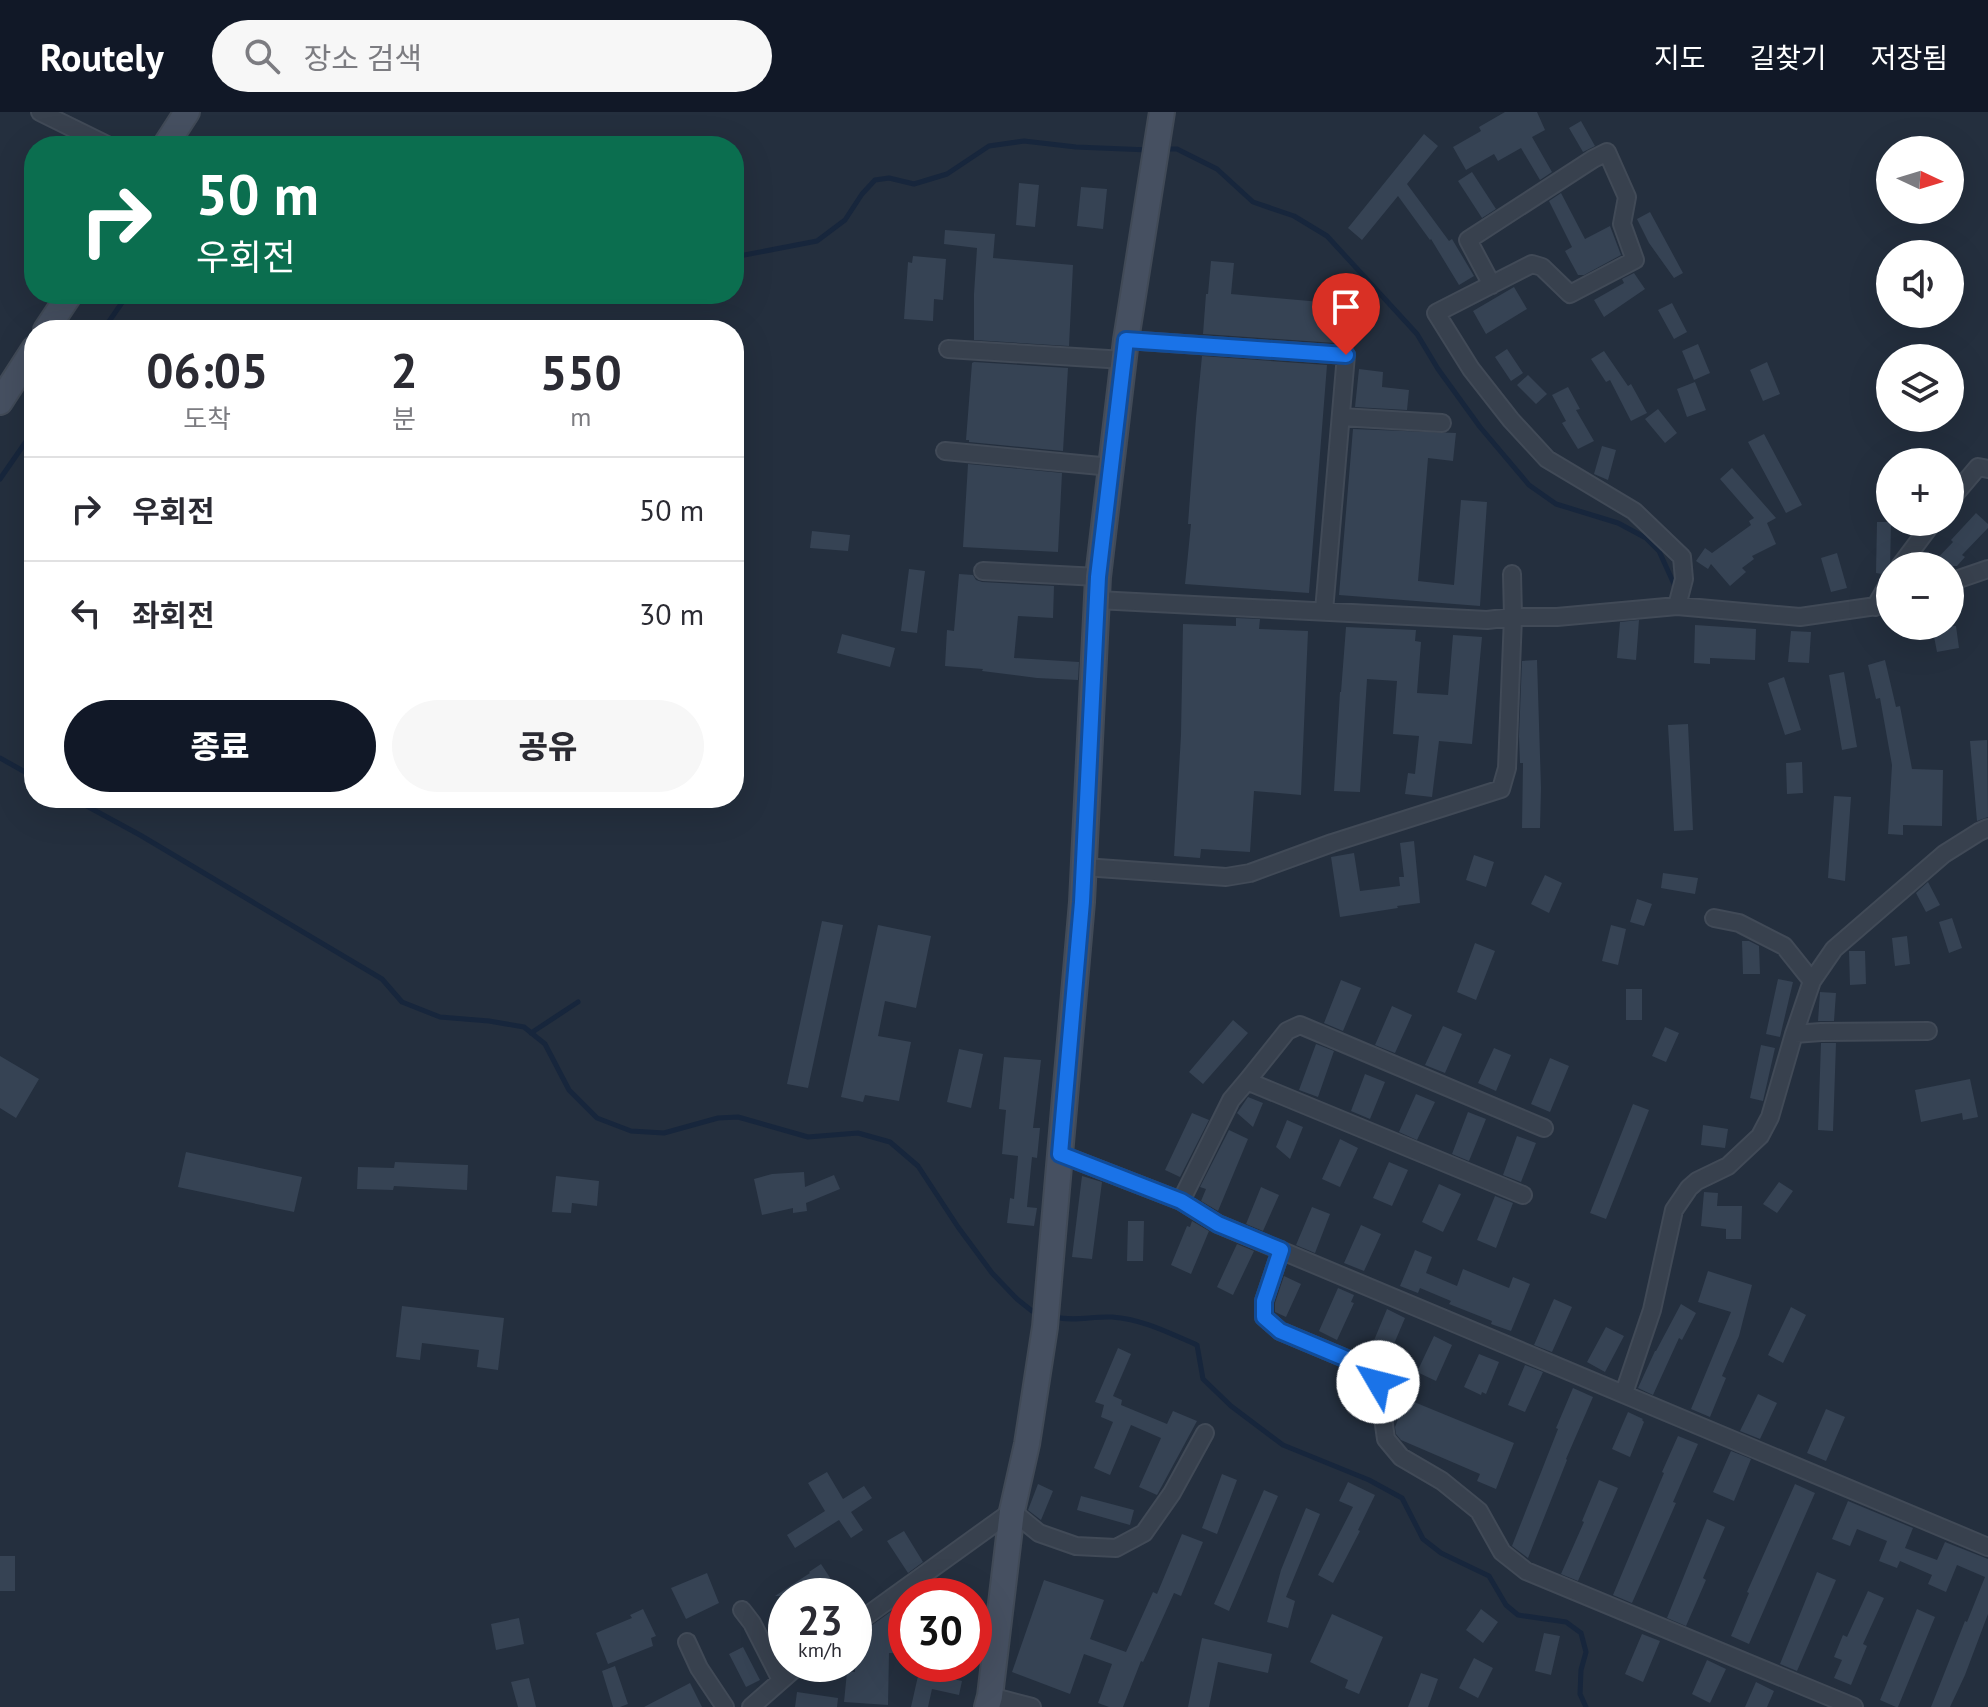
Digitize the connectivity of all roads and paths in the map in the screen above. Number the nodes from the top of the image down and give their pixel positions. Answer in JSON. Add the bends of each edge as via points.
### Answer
{"nodes":[{"id":1,"x":40,"y":112,"type":"edge"},
{"id":2,"x":187,"y":112,"type":"edge"},
{"id":3,"x":1161,"y":122,"type":"edge"},
{"id":4,"x":89,"y":136,"type":"edge"},
{"id":5,"x":171,"y":136,"type":"edge"},
{"id":6,"x":1492,"y":285,"type":"junction"},
{"id":7,"x":948,"y":349,"type":"dead end"},
{"id":8,"x":1125,"y":350,"type":"junction"},
{"id":9,"x":24,"y":365,"type":"edge"},
{"id":10,"x":0,"y":402,"type":"edge"},
{"id":11,"x":1341,"y":417,"type":"junction"},
{"id":12,"x":1442,"y":423,"type":"dead end"},
{"id":13,"x":945,"y":451,"type":"dead end"},
{"id":14,"x":1111,"y":467,"type":"junction"},
{"id":15,"x":1988,"y":469,"type":"edge"},
{"id":16,"x":1964,"y":484,"type":"edge"},
{"id":17,"x":1988,"y":569,"type":"edge"},
{"id":18,"x":983,"y":571,"type":"dead end"},
{"id":19,"x":1512,"y":574,"type":"dead end"},
{"id":20,"x":1964,"y":577,"type":"edge"},
{"id":21,"x":1098,"y":588,"type":"junction"},
{"id":22,"x":1677,"y":606,"type":"junction"},
{"id":23,"x":1876,"y":607,"type":"edge"},
{"id":24,"x":1324,"y":611,"type":"junction"},
{"id":25,"x":1513,"y":617,"type":"junction"},
{"id":26,"x":1988,"y":828,"type":"edge"},
{"id":27,"x":1083,"y":883,"type":"junction"},
{"id":28,"x":1714,"y":918,"type":"dead end"},
{"id":29,"x":1812,"y":981,"type":"junction"},
{"id":30,"x":1928,"y":1031,"type":"dead end"},
{"id":31,"x":1794,"y":1034,"type":"junction"},
{"id":32,"x":1247,"y":1081,"type":"junction"},
{"id":33,"x":1544,"y":1128,"type":"dead end"},
{"id":34,"x":1060,"y":1154,"type":"junction"},
{"id":35,"x":1523,"y":1195,"type":"dead end"},
{"id":36,"x":1181,"y":1201,"type":"junction"},
{"id":37,"x":1281,"y":1250,"type":"junction"},
{"id":38,"x":1624,"y":1393,"type":"junction"},
{"id":39,"x":1205,"y":1433,"type":"dead end"},
{"id":40,"x":1012,"y":1511,"type":"junction"},
{"id":41,"x":1988,"y":1547,"type":"edge"},
{"id":42,"x":742,"y":1610,"type":"dead end"},
{"id":43,"x":872,"y":1612,"type":"edge"},
{"id":44,"x":687,"y":1642,"type":"dead end"},
{"id":45,"x":768,"y":1654,"type":"edge"},
{"id":46,"x":779,"y":1682,"type":"edge"},
{"id":47,"x":989,"y":1701,"type":"edge"},
{"id":48,"x":753,"y":1706,"type":"edge"},
{"id":49,"x":725,"y":1707,"type":"edge"},
{"id":50,"x":1032,"y":1707,"type":"edge"},
{"id":51,"x":1854,"y":1707,"type":"edge"}],
"edges":[{"from":1,"to":4,"type":"street"},
{"from":2,"to":5,"type":"street"},
{"from":3,"to":8,"type":"street"},
{"from":6,"to":6,"type":"street","via":[[1532,264],[1570,294],[1635,260],[1622,224],[1627,197],[1607,152],[1468,240]]},
{"from":6,"to":22,"type":"street","via":[[1436,313],[1471,369],[1547,459],[1634,511],[1682,557],[1684,579]]},
{"from":7,"to":8,"type":"street"},
{"from":8,"to":11,"type":"street","via":[[1346,355]]},
{"from":8,"to":14,"type":"street"},
{"from":9,"to":10,"type":"street"},
{"from":11,"to":12,"type":"street"},
{"from":11,"to":24,"type":"street"},
{"from":13,"to":14,"type":"street"},
{"from":14,"to":21,"type":"street"},
{"from":15,"to":16,"type":"street","via":[[1978,467]]},
{"from":17,"to":20,"type":"street"},
{"from":18,"to":21,"type":"street"},
{"from":19,"to":25,"type":"street"},
{"from":21,"to":24,"type":"street"},
{"from":21,"to":27,"type":"street"},
{"from":22,"to":23,"type":"street","via":[[1800,617]]},
{"from":22,"to":25,"type":"street"},
{"from":24,"to":25,"type":"street"},
{"from":25,"to":27,"type":"street","via":[[1507,768],[1501,789],[1250,873]]},
{"from":26,"to":29,"type":"street","via":[[1944,854],[1834,949]]},
{"from":27,"to":34,"type":"street"},
{"from":28,"to":29,"type":"street","via":[[1739,923],[1784,946]]},
{"from":29,"to":31,"type":"street"},
{"from":30,"to":31,"type":"street"},
{"from":31,"to":38,"type":"street","via":[[1760,1136],[1728,1166],[1697,1181],[1674,1210],[1652,1310]]},
{"from":32,"to":33,"type":"street","via":[[1287,1031],[1300,1025]]},
{"from":32,"to":35,"type":"street"},
{"from":32,"to":36,"type":"street","via":[[1231,1100]]},
{"from":34,"to":36,"type":"street"},
{"from":34,"to":40,"type":"street","via":[[1045,1327]]},
{"from":36,"to":37,"type":"street","via":[[1218,1224]]},
{"from":37,"to":38,"type":"street"},
{"from":37,"to":51,"type":"street","via":[[1264,1317],[1280,1331],[1361,1365],[1378,1382],[1386,1439],[1401,1457],[1479,1511],[1502,1552],[1526,1571]]},
{"from":38,"to":41,"type":"street"},
{"from":39,"to":40,"type":"street","via":[[1144,1533],[1116,1548],[1076,1546],[1039,1533]]},
{"from":40,"to":43,"type":"street"},
{"from":40,"to":47,"type":"street"},
{"from":42,"to":45,"type":"street"},
{"from":44,"to":49,"type":"street"},
{"from":46,"to":48,"type":"street"},
{"from":47,"to":50,"type":"street"}]}
